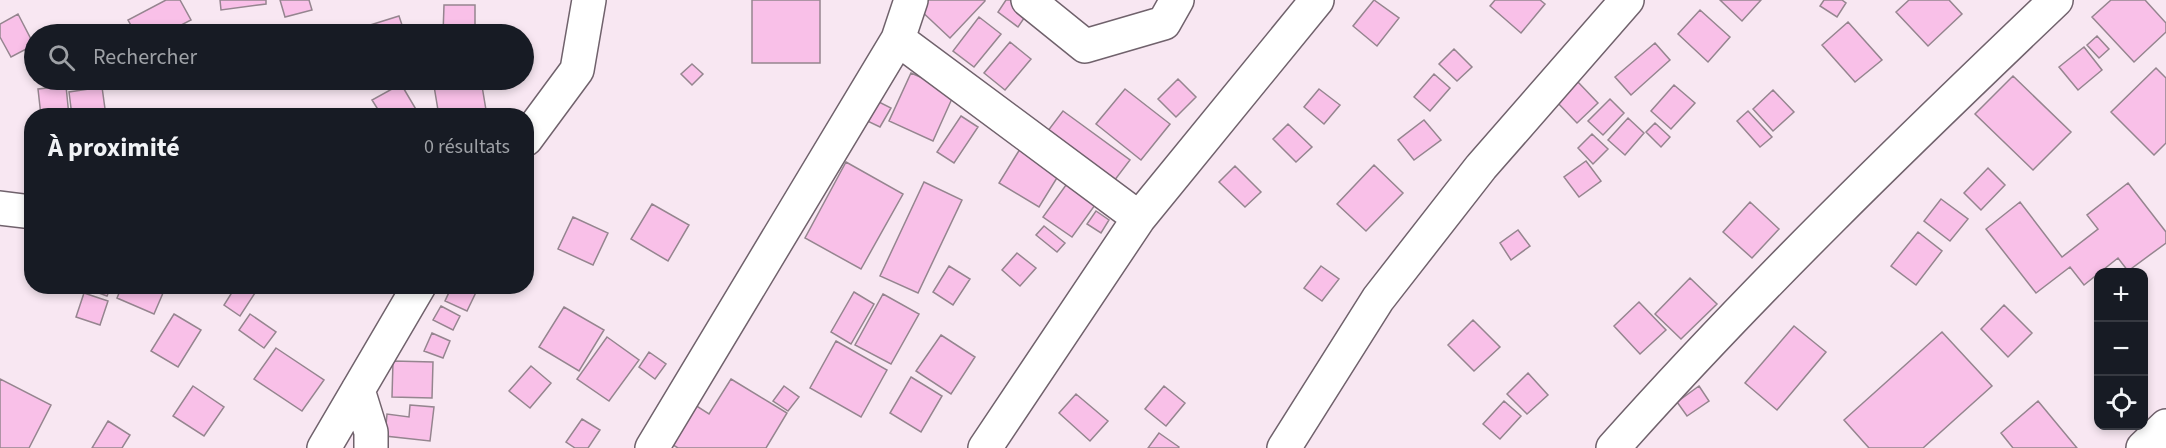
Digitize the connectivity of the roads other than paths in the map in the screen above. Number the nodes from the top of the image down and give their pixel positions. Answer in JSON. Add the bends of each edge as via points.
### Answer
{"nodes":[{"id":1,"x":590,"y":0,"type":"edge"},
{"id":2,"x":911,"y":0,"type":"edge"},
{"id":3,"x":1028,"y":0,"type":"edge"},
{"id":4,"x":1177,"y":0,"type":"edge"},
{"id":5,"x":1317,"y":0,"type":"edge"},
{"id":6,"x":1628,"y":0,"type":"edge"},
{"id":7,"x":2056,"y":0,"type":"edge"},
{"id":8,"x":898,"y":39,"type":"junction"},
{"id":9,"x":534,"y":128,"type":"edge"},
{"id":10,"x":0,"y":208,"type":"edge"},
{"id":11,"x":24,"y":211,"type":"edge"},
{"id":12,"x":1139,"y":218,"type":"junction"},
{"id":13,"x":414,"y":294,"type":"edge"},
{"id":14,"x":358,"y":390,"type":"junction"},
{"id":15,"x":2166,"y":426,"type":"edge"},
{"id":16,"x":324,"y":448,"type":"edge"},
{"id":17,"x":371,"y":448,"type":"edge"},
{"id":18,"x":652,"y":448,"type":"edge"},
{"id":19,"x":986,"y":448,"type":"edge"},
{"id":20,"x":1284,"y":448,"type":"edge"},
{"id":21,"x":1613,"y":448,"type":"edge"},
{"id":22,"x":2143,"y":448,"type":"edge"}],
"edges":[{"from":1,"to":9,"type":"street","via":[[578,70]]},
{"from":2,"to":8,"type":"street"},
{"from":3,"to":4,"type":"street","via":[[1085,46],[1164,22]]},
{"from":5,"to":12,"type":"street"},
{"from":6,"to":20,"type":"street","via":[[1480,167],[1378,299]]},
{"from":7,"to":21,"type":"street","via":[[1883,166],[1690,361]]},
{"from":8,"to":12,"type":"street"},
{"from":8,"to":18,"type":"street"},
{"from":10,"to":11,"type":"street"},
{"from":12,"to":19,"type":"street"},
{"from":13,"to":14,"type":"street"},
{"from":14,"to":16,"type":"street"},
{"from":14,"to":17,"type":"street","via":[[371,432]]},
{"from":15,"to":22,"type":"street"}]}
